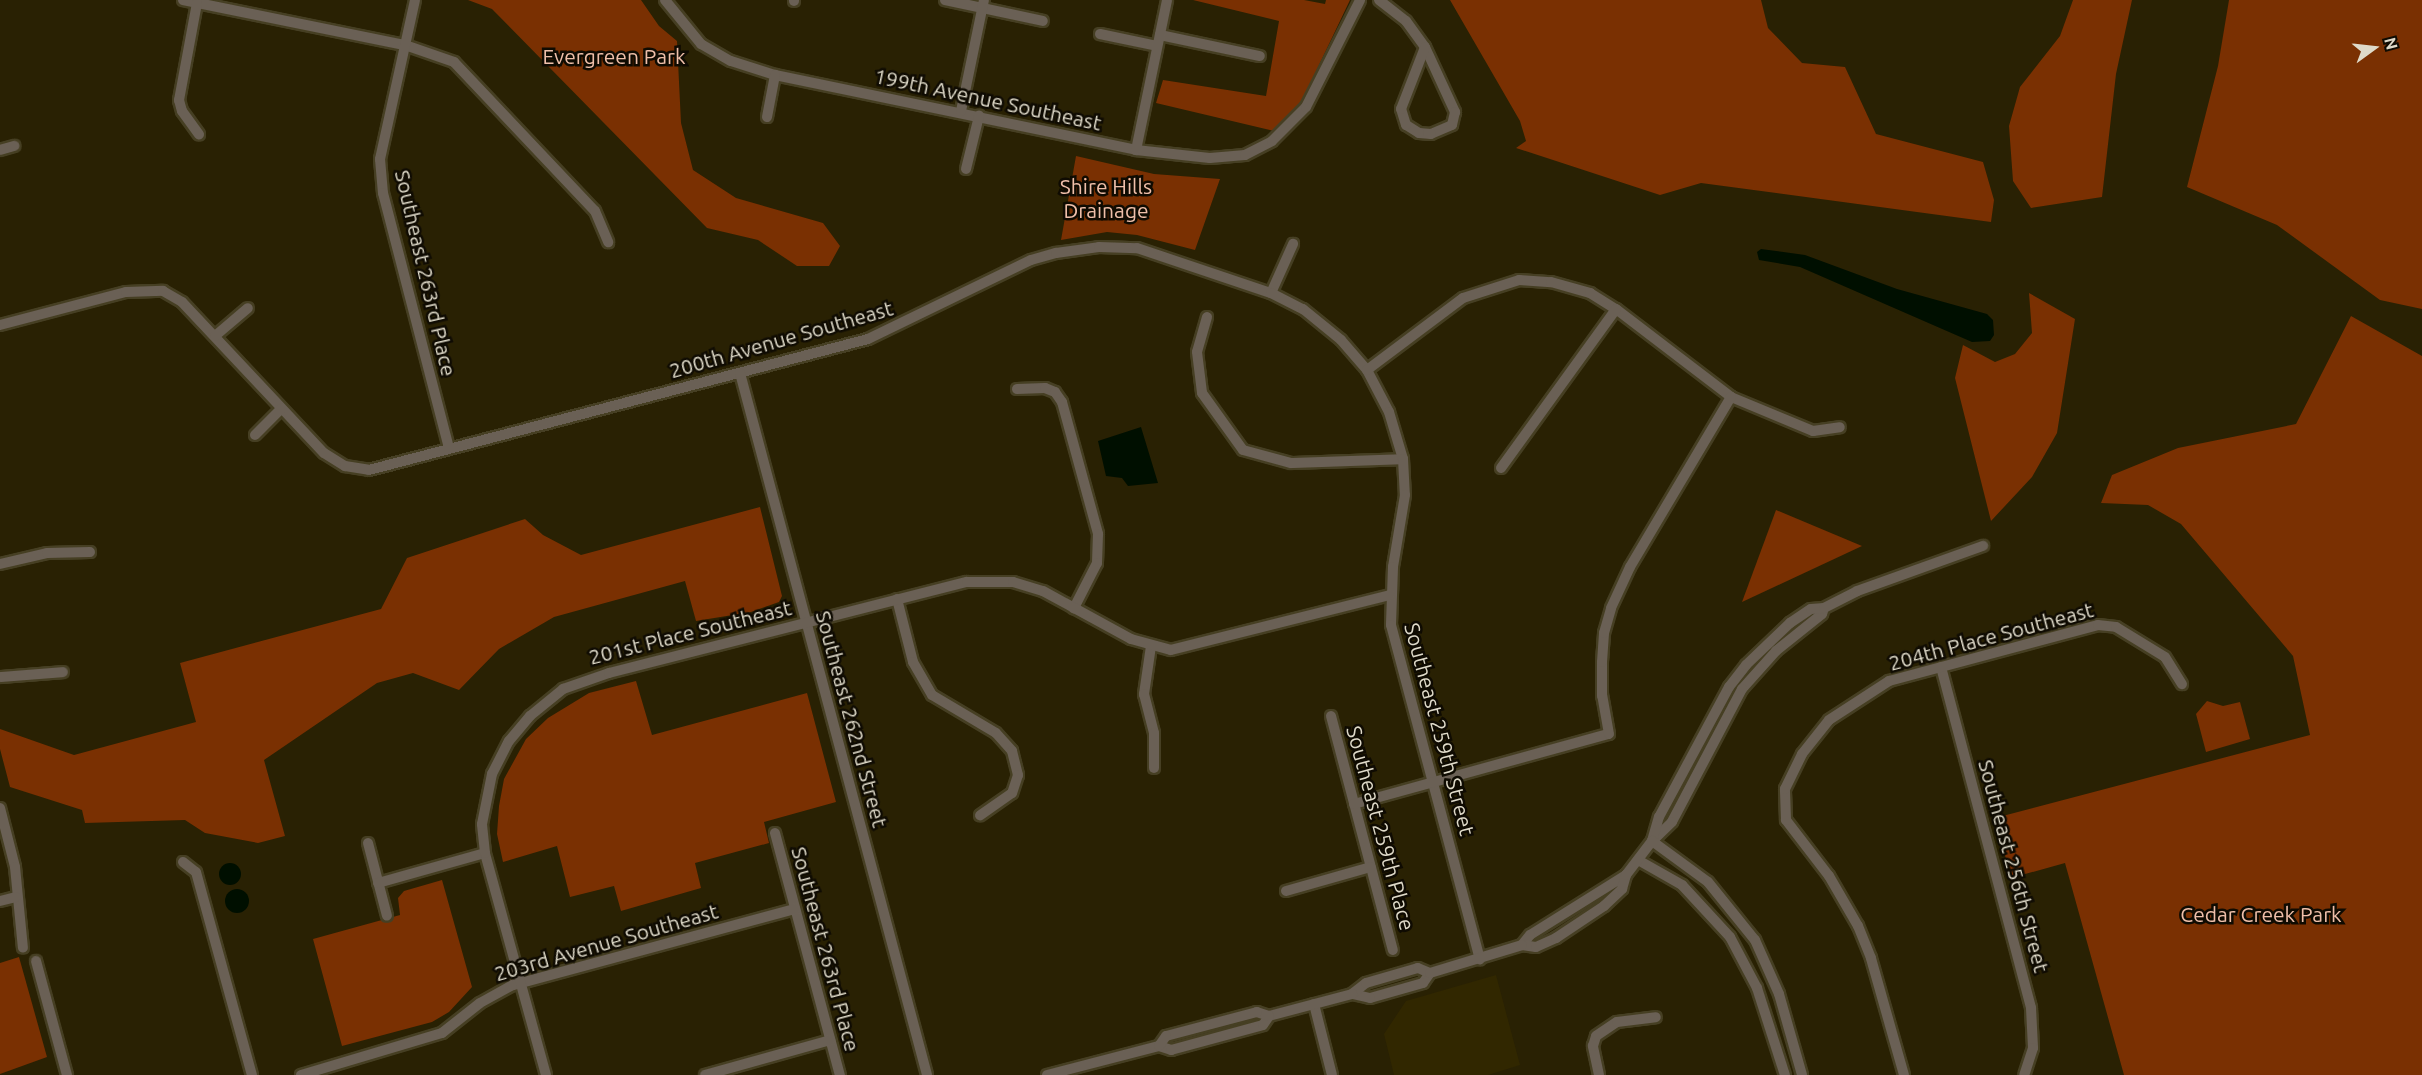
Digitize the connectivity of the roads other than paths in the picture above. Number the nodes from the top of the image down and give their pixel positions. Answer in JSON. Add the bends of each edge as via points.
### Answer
{"nodes":[{"id":1,"x":183,"y":0,"type":"edge"},
{"id":2,"x":415,"y":0,"type":"edge"},
{"id":3,"x":665,"y":0,"type":"edge"},
{"id":4,"x":945,"y":0,"type":"edge"},
{"id":5,"x":1167,"y":0,"type":"edge"},
{"id":6,"x":1360,"y":0,"type":"edge"},
{"id":7,"x":1379,"y":0,"type":"edge"},
{"id":8,"x":197,"y":3,"type":"junction"},
{"id":9,"x":983,"y":4,"type":"edge"},
{"id":10,"x":1043,"y":21,"type":"dead end"},
{"id":11,"x":1100,"y":34,"type":"dead end"},
{"id":12,"x":1158,"y":41,"type":"junction"},
{"id":13,"x":405,"y":45,"type":"junction"},
{"id":14,"x":1425,"y":47,"type":"junction"},
{"id":15,"x":1260,"y":56,"type":"dead end"},
{"id":16,"x":775,"y":75,"type":"junction"},
{"id":17,"x":961,"y":111,"type":"junction"},
{"id":18,"x":979,"y":116,"type":"junction"},
{"id":19,"x":767,"y":117,"type":"dead end"},
{"id":20,"x":199,"y":134,"type":"dead end"},
{"id":21,"x":14,"y":146,"type":"dead end"},
{"id":22,"x":0,"y":150,"type":"edge"},
{"id":23,"x":1136,"y":150,"type":"junction"},
{"id":24,"x":966,"y":169,"type":"dead end"},
{"id":25,"x":608,"y":242,"type":"dead end"},
{"id":26,"x":1293,"y":244,"type":"dead end"},
{"id":27,"x":1271,"y":293,"type":"junction"},
{"id":28,"x":248,"y":308,"type":"dead end"},
{"id":29,"x":1616,"y":309,"type":"junction"},
{"id":30,"x":1207,"y":317,"type":"dead end"},
{"id":31,"x":0,"y":325,"type":"edge"},
{"id":32,"x":215,"y":336,"type":"junction"},
{"id":33,"x":1367,"y":370,"type":"junction"},
{"id":34,"x":740,"y":373,"type":"junction"},
{"id":35,"x":1017,"y":389,"type":"dead end"},
{"id":36,"x":1731,"y":397,"type":"junction"},
{"id":37,"x":281,"y":409,"type":"junction"},
{"id":38,"x":1840,"y":427,"type":"dead end"},
{"id":39,"x":255,"y":435,"type":"dead end"},
{"id":40,"x":449,"y":449,"type":"junction"},
{"id":41,"x":1402,"y":459,"type":"junction"},
{"id":42,"x":1501,"y":468,"type":"dead end"},
{"id":43,"x":1983,"y":546,"type":"dead end"},
{"id":44,"x":90,"y":552,"type":"dead end"},
{"id":45,"x":0,"y":564,"type":"edge"},
{"id":46,"x":1390,"y":595,"type":"junction"},
{"id":47,"x":897,"y":600,"type":"junction"},
{"id":48,"x":1074,"y":608,"type":"junction"},
{"id":49,"x":806,"y":622,"type":"junction"},
{"id":50,"x":1151,"y":646,"type":"junction"},
{"id":51,"x":1941,"y":667,"type":"junction"},
{"id":52,"x":63,"y":672,"type":"dead end"},
{"id":53,"x":0,"y":677,"type":"edge"},
{"id":54,"x":2181,"y":684,"type":"dead end"},
{"id":55,"x":1331,"y":716,"type":"dead end"},
{"id":56,"x":1154,"y":768,"type":"dead end"},
{"id":57,"x":1434,"y":783,"type":"junction"},
{"id":58,"x":1354,"y":804,"type":"junction"},
{"id":59,"x":0,"y":808,"type":"edge"},
{"id":60,"x":980,"y":815,"type":"dead end"},
{"id":61,"x":775,"y":833,"type":"dead end"},
{"id":62,"x":1652,"y":841,"type":"junction"},
{"id":63,"x":368,"y":843,"type":"dead end"},
{"id":64,"x":485,"y":853,"type":"junction"},
{"id":65,"x":1638,"y":860,"type":"junction"},
{"id":66,"x":183,"y":862,"type":"dead end"},
{"id":67,"x":1371,"y":867,"type":"junction"},
{"id":68,"x":378,"y":883,"type":"junction"},
{"id":69,"x":1286,"y":891,"type":"dead end"},
{"id":70,"x":16,"y":897,"type":"junction"},
{"id":71,"x":0,"y":901,"type":"edge"},
{"id":72,"x":795,"y":909,"type":"junction"},
{"id":73,"x":387,"y":916,"type":"dead end"},
{"id":74,"x":23,"y":948,"type":"dead end"},
{"id":75,"x":1393,"y":950,"type":"dead end"},
{"id":76,"x":1480,"y":959,"type":"junction"},
{"id":77,"x":36,"y":961,"type":"dead end"},
{"id":78,"x":520,"y":983,"type":"junction"},
{"id":79,"x":1314,"y":1004,"type":"junction"},
{"id":80,"x":1656,"y":1017,"type":"dead end"},
{"id":81,"x":830,"y":1040,"type":"junction"},
{"id":82,"x":67,"y":1075,"type":"edge"},
{"id":83,"x":252,"y":1075,"type":"edge"},
{"id":84,"x":301,"y":1075,"type":"edge"},
{"id":85,"x":546,"y":1075,"type":"edge"},
{"id":86,"x":705,"y":1075,"type":"edge"},
{"id":87,"x":840,"y":1075,"type":"edge"},
{"id":88,"x":927,"y":1075,"type":"edge"},
{"id":89,"x":1047,"y":1075,"type":"edge"},
{"id":90,"x":1332,"y":1075,"type":"edge"},
{"id":91,"x":1599,"y":1075,"type":"edge"},
{"id":92,"x":1785,"y":1075,"type":"edge"},
{"id":93,"x":1802,"y":1075,"type":"edge"},
{"id":94,"x":1904,"y":1075,"type":"edge"},
{"id":95,"x":2024,"y":1075,"type":"edge"}],
"edges":[{"from":1,"to":8,"type":"street"},
{"from":2,"to":13,"type":"street","name":"Southeast 263rd Place"},
{"from":3,"to":16,"type":"street","name":"199th Avenue Southeast","via":[[701,44],[731,61]]},
{"from":4,"to":9,"type":"street"},
{"from":5,"to":12,"type":"street"},
{"from":6,"to":23,"type":"street","name":"199th Avenue Southeast","via":[[1306,107],[1272,141],[1245,154],[1210,158]]},
{"from":7,"to":14,"type":"street","via":[[1406,21]]},
{"from":8,"to":13,"type":"street"},
{"from":8,"to":20,"type":"street","via":[[180,100],[182,111]]},
{"from":9,"to":10,"type":"street"},
{"from":9,"to":17,"type":"street"},
{"from":11,"to":12,"type":"street"},
{"from":12,"to":15,"type":"street"},
{"from":12,"to":23,"type":"street"},
{"from":13,"to":25,"type":"street","via":[[444,57],[462,69],[595,211]]},
{"from":13,"to":40,"type":"street","name":"Southeast 263rd Place","via":[[380,159],[383,193]]},
{"from":14,"to":14,"type":"street","via":[[1401,110],[1406,125],[1419,133],[1431,134],[1452,125],[1455,112]]},
{"from":16,"to":17,"type":"street","name":"199th Avenue Southeast"},
{"from":16,"to":19,"type":"street"},
{"from":17,"to":18,"type":"street","name":"199th Avenue Southeast"},
{"from":18,"to":23,"type":"street","name":"199th Avenue Southeast"},
{"from":18,"to":24,"type":"street"},
{"from":21,"to":22,"type":"street"},
{"from":26,"to":27,"type":"street"},
{"from":27,"to":33,"type":"street","name":"200th Avenue Southeast","via":[[1318,322]]},
{"from":27,"to":34,"type":"street","name":"200th Avenue Southeast","via":[[1156,252],[1117,247],[1076,250],[1031,260],[889,331]]},
{"from":28,"to":32,"type":"street"},
{"from":29,"to":33,"type":"street","via":[[1566,285],[1519,280],[1500,284],[1463,297]]},
{"from":29,"to":36,"type":"street"},
{"from":29,"to":42,"type":"street"},
{"from":30,"to":41,"type":"street","via":[[1197,352],[1202,393],[1243,450],[1291,464]]},
{"from":31,"to":32,"type":"street","via":[[144,289],[163,291],[182,302]]},
{"from":32,"to":37,"type":"street"},
{"from":33,"to":41,"type":"street","name":"Southeast 259th Street","via":[[1389,412]]},
{"from":34,"to":40,"type":"street","name":"200th Avenue Southeast"},
{"from":34,"to":49,"type":"street","name":"Southeast 262nd Street"},
{"from":35,"to":48,"type":"street","via":[[1046,388],[1062,402],[1095,523],[1099,543],[1096,563]]},
{"from":36,"to":38,"type":"street","via":[[1813,431]]},
{"from":36,"to":57,"type":"street","via":[[1630,567],[1611,608],[1602,662],[1602,696],[1609,734]]},
{"from":37,"to":39,"type":"street"},
{"from":37,"to":40,"type":"street","name":"200th Avenue Southeast","via":[[324,453],[345,466],[369,470]]},
{"from":41,"to":46,"type":"street","name":"Southeast 259th Street","via":[[1405,495]]},
{"from":43,"to":62,"type":"street","via":[[1857,591],[1824,608],[1810,609],[1790,623],[1729,687],[1659,817]]},
{"from":44,"to":45,"type":"street","via":[[47,553]]},
{"from":46,"to":50,"type":"street","via":[[1191,646],[1171,650]]},
{"from":46,"to":57,"type":"street","name":"Southeast 259th Street","via":[[1397,651]]},
{"from":47,"to":48,"type":"street","name":"201st Place Southeast","via":[[991,580],[1043,591]]},
{"from":47,"to":49,"type":"street","name":"201st Place Southeast"},
{"from":47,"to":60,"type":"street","via":[[913,662],[928,689],[951,709],[996,733],[1012,751],[1018,775],[1011,793]]},
{"from":48,"to":50,"type":"street","name":"201st Place Southeast"},
{"from":49,"to":64,"type":"street","name":"201st Place Southeast","via":[[574,683],[542,704],[509,741],[487,790]]},
{"from":49,"to":88,"type":"street","name":"Southeast 262nd Street"},
{"from":50,"to":56,"type":"street","via":[[1144,694],[1155,742]]},
{"from":51,"to":54,"type":"street","name":"204th Place Southeast","via":[[2098,625],[2116,627],[2164,657]]},
{"from":51,"to":94,"type":"street","name":"204th Place Southeast","via":[[1889,681],[1829,720],[1802,754],[1785,789],[1783,810],[1791,829],[1829,876],[1858,926]]},
{"from":51,"to":95,"type":"street","name":"Southeast 256th Street","via":[[2031,1008],[2033,1048]]},
{"from":52,"to":53,"type":"street"},
{"from":55,"to":58,"type":"street","name":"Southeast 259th Place"},
{"from":57,"to":58,"type":"street"},
{"from":57,"to":76,"type":"street","name":"Southeast 259th Street"},
{"from":58,"to":67,"type":"street","name":"Southeast 259th Place"},
{"from":59,"to":70,"type":"street","via":[[15,867]]},
{"from":61,"to":72,"type":"street","name":"Southeast 263rd Place"},
{"from":62,"to":65,"type":"street"},
{"from":62,"to":93,"type":"street","via":[[1708,882],[1755,940],[1779,993]]},
{"from":63,"to":68,"type":"street"},
{"from":64,"to":68,"type":"street"},
{"from":64,"to":78,"type":"street","name":"201st Place Southeast"},
{"from":65,"to":76,"type":"street","via":[[1626,875],[1530,935],[1522,945]]},
{"from":65,"to":92,"type":"street","via":[[1682,885],[1730,937],[1758,988]]},
{"from":66,"to":83,"type":"street","via":[[196,872]]},
{"from":67,"to":69,"type":"street"},
{"from":67,"to":75,"type":"street","name":"Southeast 259th Place"},
{"from":68,"to":73,"type":"street"},
{"from":70,"to":71,"type":"street"},
{"from":70,"to":74,"type":"street"},
{"from":72,"to":78,"type":"street","name":"203rd Avenue Southeast"},
{"from":72,"to":81,"type":"street","name":"Southeast 263rd Place"},
{"from":76,"to":79,"type":"street","via":[[1430,973],[1418,968]]},
{"from":77,"to":82,"type":"street"},
{"from":78,"to":84,"type":"street","name":"203rd Avenue Southeast","via":[[498,991],[442,1033]]},
{"from":78,"to":85,"type":"street","name":"201st Place Southeast"},
{"from":79,"to":89,"type":"street","via":[[1269,1016],[1263,1025],[1205,1041],[1171,1050],[1159,1046]]},
{"from":79,"to":90,"type":"street"},
{"from":80,"to":91,"type":"street","via":[[1617,1022],[1596,1036],[1593,1046]]},
{"from":81,"to":86,"type":"street"},
{"from":81,"to":87,"type":"street","name":"Southeast 263rd Place"}]}
